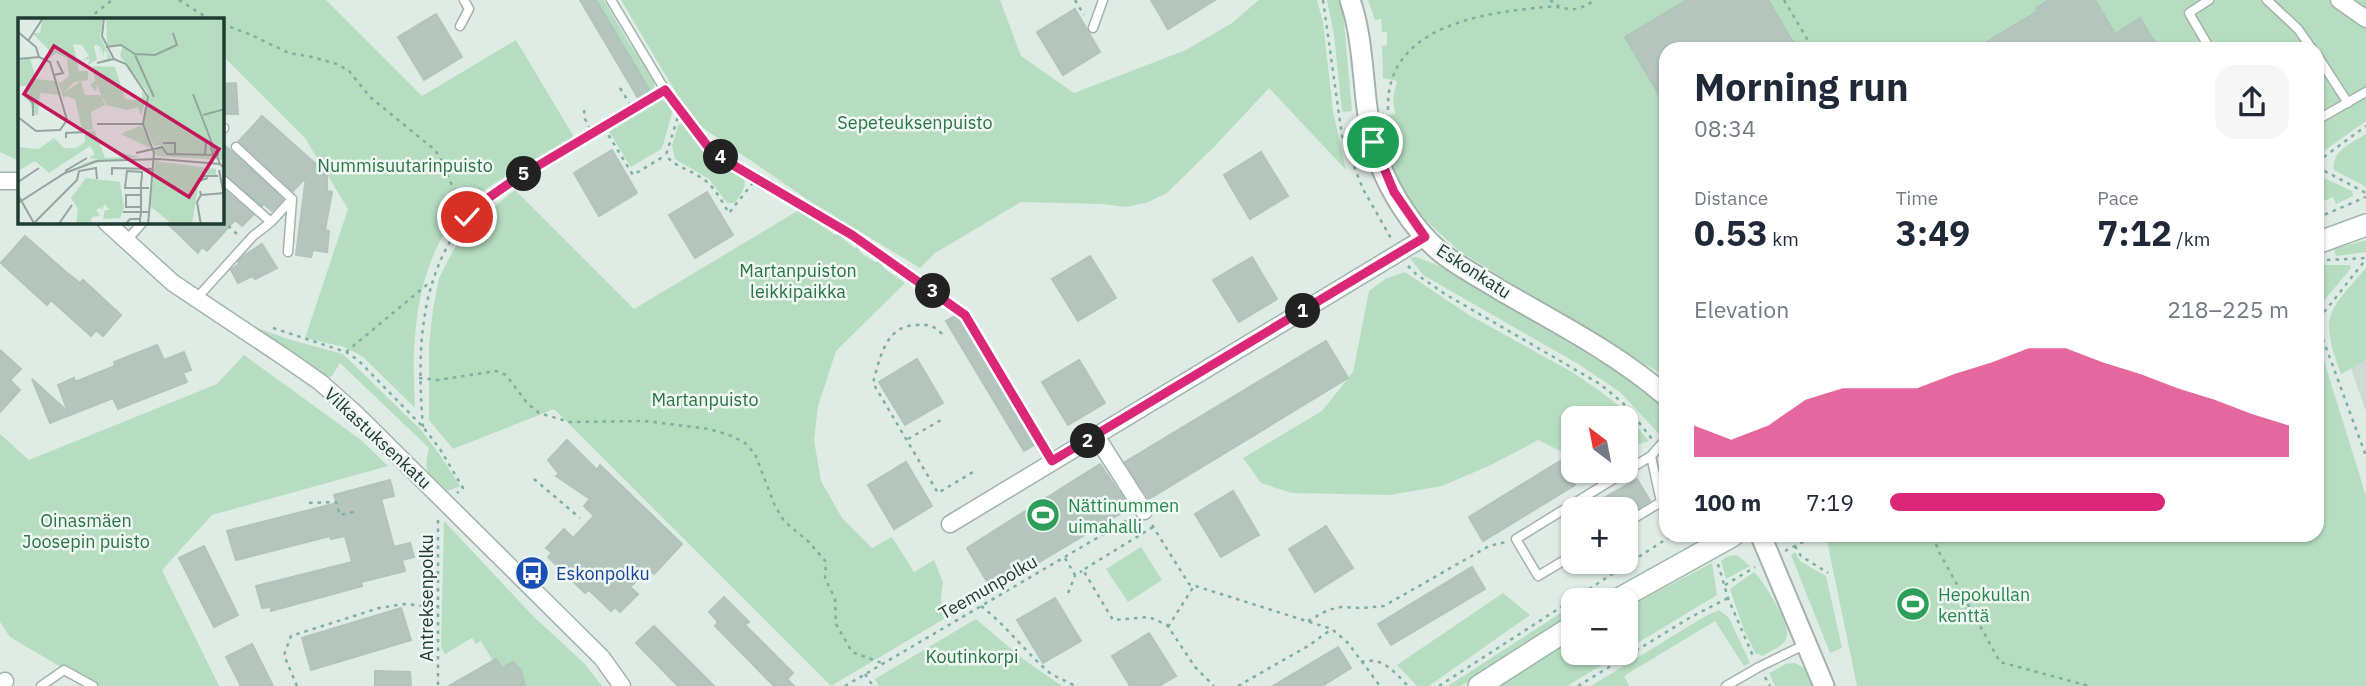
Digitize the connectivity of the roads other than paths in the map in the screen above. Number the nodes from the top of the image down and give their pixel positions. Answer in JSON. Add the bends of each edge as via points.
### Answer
{"nodes":[{"id":1,"x":464,"y":0,"type":"edge"},
{"id":2,"x":611,"y":0,"type":"edge"},
{"id":3,"x":1103,"y":0,"type":"edge"},
{"id":4,"x":1350,"y":0,"type":"edge"},
{"id":5,"x":2209,"y":0,"type":"edge"},
{"id":6,"x":2267,"y":0,"type":"edge"},
{"id":7,"x":2339,"y":0,"type":"edge"},
{"id":8,"x":2366,"y":19,"type":"edge"},
{"id":9,"x":460,"y":26,"type":"dead end"},
{"id":10,"x":1093,"y":28,"type":"dead end"},
{"id":11,"x":2206,"y":42,"type":"edge"},
{"id":12,"x":2307,"y":42,"type":"edge"},
{"id":13,"x":2324,"y":66,"type":"edge"},
{"id":14,"x":665,"y":90,"type":"road end"},
{"id":15,"x":2366,"y":92,"type":"edge"},
{"id":16,"x":2348,"y":103,"type":"junction"},
{"id":17,"x":2324,"y":116,"type":"edge"},
{"id":18,"x":236,"y":147,"type":"dead end"},
{"id":19,"x":0,"y":181,"type":"edge"},
{"id":20,"x":18,"y":181,"type":"edge"},
{"id":21,"x":224,"y":181,"type":"edge"},
{"id":22,"x":292,"y":199,"type":"junction"},
{"id":23,"x":271,"y":222,"type":"junction"},
{"id":24,"x":108,"y":224,"type":"edge"},
{"id":25,"x":141,"y":224,"type":"edge"},
{"id":26,"x":2366,"y":225,"type":"edge"},
{"id":27,"x":1425,"y":237,"type":"junction"},
{"id":28,"x":127,"y":240,"type":"junction"},
{"id":29,"x":2324,"y":240,"type":"edge"},
{"id":30,"x":288,"y":252,"type":"dead end"},
{"id":31,"x":196,"y":299,"type":"junction"},
{"id":32,"x":1659,"y":390,"type":"edge"},
{"id":33,"x":1096,"y":436,"type":"junction"},
{"id":34,"x":1659,"y":449,"type":"edge"},
{"id":35,"x":1651,"y":456,"type":"junction"},
{"id":36,"x":1659,"y":493,"type":"edge"},
{"id":37,"x":1584,"y":497,"type":"edge"},
{"id":38,"x":1659,"y":503,"type":"edge"},
{"id":39,"x":1144,"y":511,"type":"road end"},
{"id":40,"x":1561,"y":511,"type":"edge"},
{"id":41,"x":1638,"y":516,"type":"edge"},
{"id":42,"x":950,"y":524,"type":"dead end"},
{"id":43,"x":1721,"y":542,"type":"edge"},
{"id":44,"x":1764,"y":542,"type":"edge"},
{"id":45,"x":1561,"y":562,"type":"edge"},
{"id":46,"x":1638,"y":588,"type":"edge"},
{"id":47,"x":1561,"y":634,"type":"edge"},
{"id":48,"x":1806,"y":644,"type":"junction"},
{"id":49,"x":41,"y":686,"type":"edge"},
{"id":50,"x":93,"y":686,"type":"edge"},
{"id":51,"x":622,"y":686,"type":"edge"},
{"id":52,"x":1479,"y":686,"type":"edge"},
{"id":53,"x":1726,"y":686,"type":"edge"},
{"id":54,"x":1824,"y":686,"type":"edge"}],
"edges":[{"from":1,"to":9,"type":"lane","via":[[469,9]]},
{"from":2,"to":14,"type":"lane"},
{"from":3,"to":10,"type":"lane"},
{"from":4,"to":27,"type":"street","name":"Eskonkatu","via":[[1373,142],[1390,185]]},
{"from":5,"to":11,"type":"lane","via":[[2189,13]]},
{"from":6,"to":12,"type":"lane"},
{"from":7,"to":8,"type":"street"},
{"from":13,"to":16,"type":"lane"},
{"from":15,"to":16,"type":"lane"},
{"from":16,"to":17,"type":"lane"},
{"from":18,"to":22,"type":"lane"},
{"from":19,"to":20,"type":"street"},
{"from":21,"to":23,"type":"lane"},
{"from":22,"to":23,"type":"lane"},
{"from":22,"to":30,"type":"lane"},
{"from":23,"to":31,"type":"lane"},
{"from":24,"to":28,"type":"street","name":"Vilkastuksenkatu"},
{"from":25,"to":28,"type":"lane"},
{"from":26,"to":29,"type":"main road"},
{"from":27,"to":32,"type":"street","name":"Eskonkatu","via":[[1454,262],[1625,363]]},
{"from":27,"to":33,"type":"street"},
{"from":28,"to":31,"type":"street","name":"Vilkastuksenkatu"},
{"from":31,"to":51,"type":"street","name":"Vilkastuksenkatu","via":[[320,382],[356,414],[602,659]]},
{"from":33,"to":39,"type":"street"},
{"from":33,"to":42,"type":"street"},
{"from":34,"to":35,"type":"lane"},
{"from":35,"to":36,"type":"lane"},
{"from":35,"to":37,"type":"lane"},
{"from":38,"to":41,"type":"lane"},
{"from":40,"to":45,"type":"lane","via":[[1516,539],[1538,576]]},
{"from":43,"to":46,"type":"main road"},
{"from":44,"to":48,"type":"street"},
{"from":47,"to":52,"type":"main road"},
{"from":48,"to":53,"type":"lane"},
{"from":48,"to":54,"type":"street"},
{"from":49,"to":50,"type":"lane","via":[[64,670]]}]}
